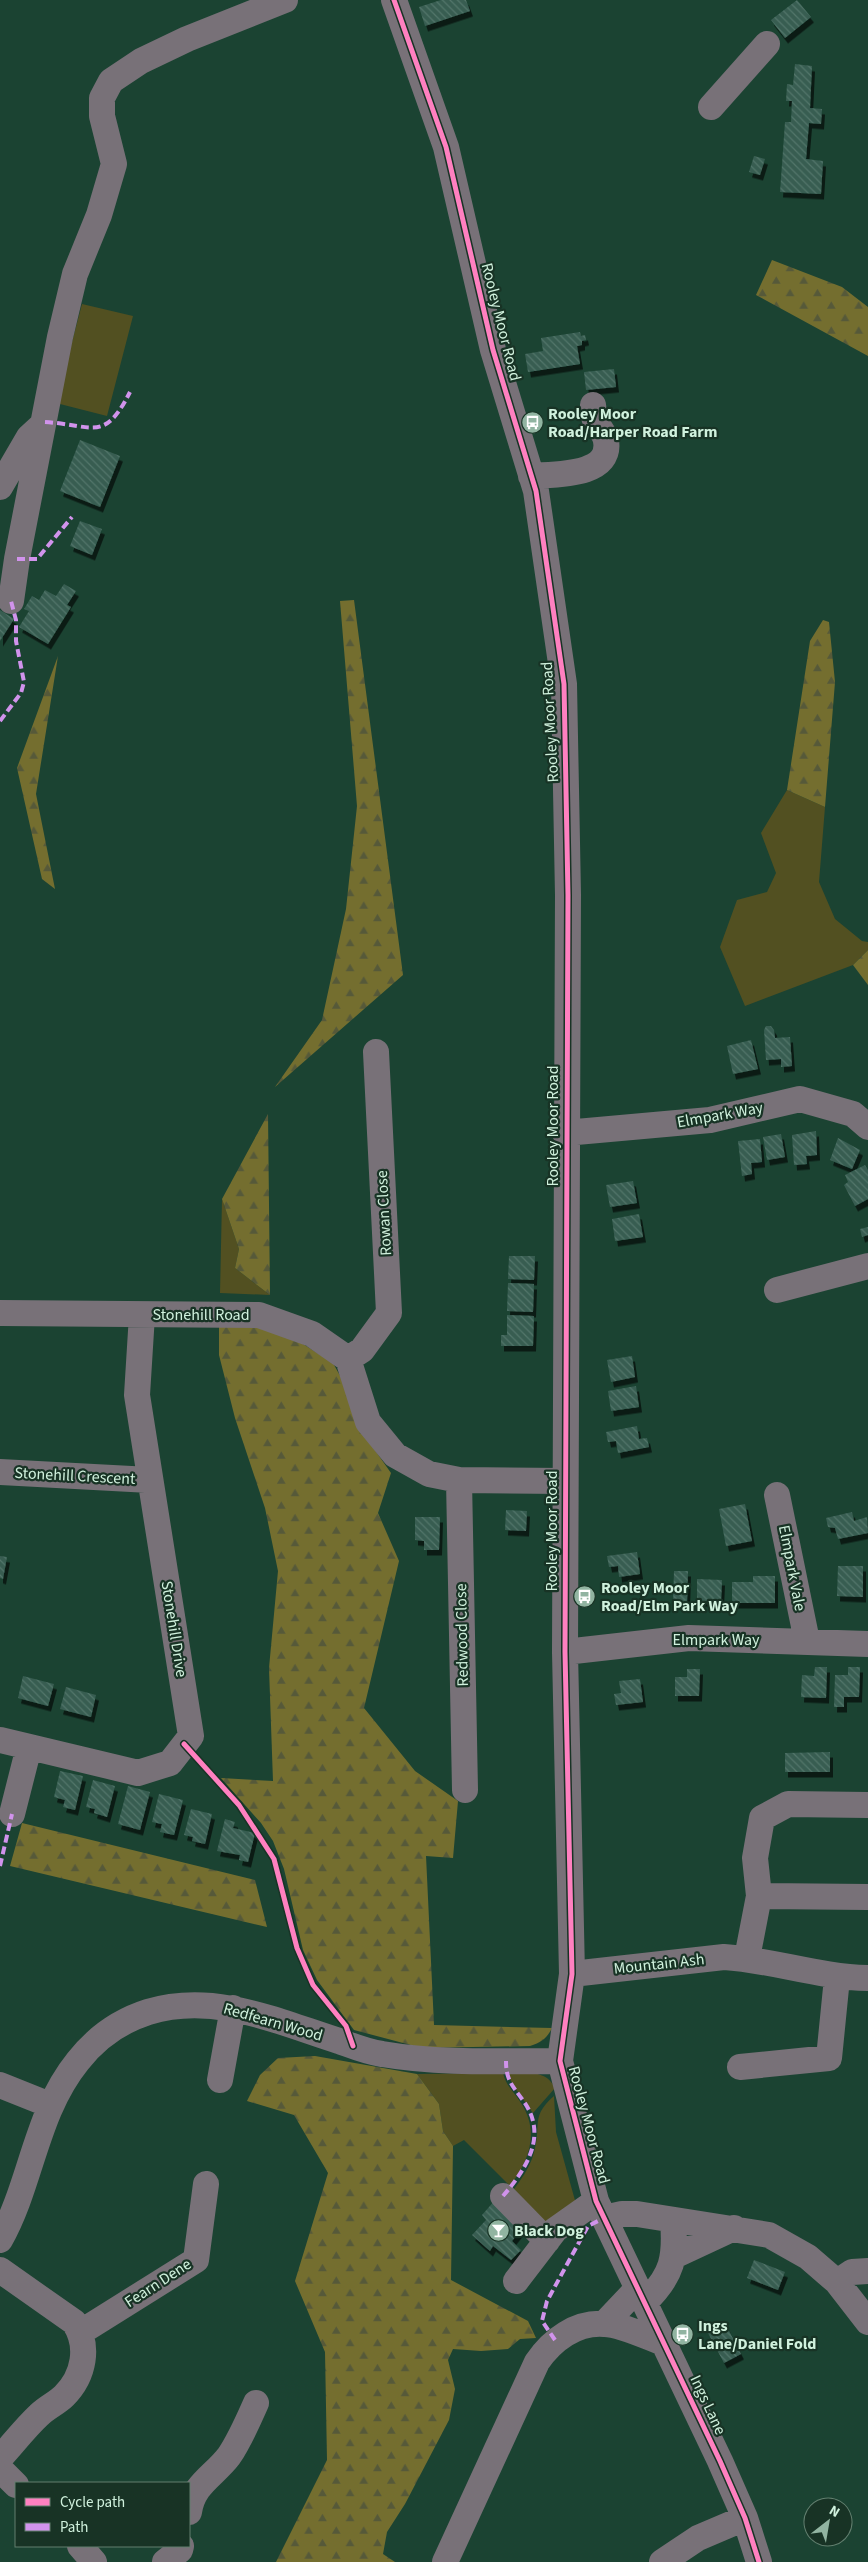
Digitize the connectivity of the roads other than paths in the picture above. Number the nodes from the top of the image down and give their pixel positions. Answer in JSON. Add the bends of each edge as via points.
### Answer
{"nodes":[{"id":1,"x":285,"y":0,"type":"edge"},
{"id":2,"x":394,"y":0,"type":"edge"},
{"id":3,"x":767,"y":44,"type":"dead end"},
{"id":4,"x":711,"y":107,"type":"dead end"},
{"id":5,"x":593,"y":405,"type":"dead end"},
{"id":6,"x":45,"y":422,"type":"junction"},
{"id":7,"x":531,"y":476,"type":"junction"},
{"id":8,"x":0,"y":487,"type":"edge"},
{"id":9,"x":0,"y":496,"type":"edge"},
{"id":10,"x":24,"y":522,"type":"junction"},
{"id":11,"x":11,"y":601,"type":"dead end"},
{"id":12,"x":376,"y":1052,"type":"dead end"},
{"id":13,"x":868,"y":1126,"type":"edge"},
{"id":14,"x":565,"y":1133,"type":"junction"},
{"id":15,"x":868,"y":1266,"type":"edge"},
{"id":16,"x":777,"y":1290,"type":"dead end"},
{"id":17,"x":0,"y":1313,"type":"edge"},
{"id":18,"x":142,"y":1315,"type":"junction"},
{"id":19,"x":348,"y":1359,"type":"junction"},
{"id":20,"x":0,"y":1472,"type":"edge"},
{"id":21,"x":150,"y":1480,"type":"junction"},
{"id":22,"x":459,"y":1480,"type":"junction"},
{"id":23,"x":564,"y":1481,"type":"junction"},
{"id":24,"x":777,"y":1495,"type":"dead end"},
{"id":25,"x":807,"y":1641,"type":"junction"},
{"id":26,"x":868,"y":1644,"type":"edge"},
{"id":27,"x":565,"y":1652,"type":"junction"},
{"id":28,"x":0,"y":1740,"type":"edge"},
{"id":29,"x":29,"y":1747,"type":"junction"},
{"id":30,"x":465,"y":1790,"type":"dead end"},
{"id":31,"x":868,"y":1805,"type":"edge"},
{"id":32,"x":12,"y":1814,"type":"dead end"},
{"id":33,"x":759,"y":1896,"type":"junction"},
{"id":34,"x":868,"y":1898,"type":"edge"},
{"id":35,"x":747,"y":1958,"type":"junction"},
{"id":36,"x":572,"y":1974,"type":"junction"},
{"id":37,"x":837,"y":1978,"type":"junction"},
{"id":38,"x":868,"y":1978,"type":"edge"},
{"id":39,"x":233,"y":2008,"type":"junction"},
{"id":40,"x":560,"y":2061,"type":"junction"},
{"id":41,"x":740,"y":2067,"type":"dead end"},
{"id":42,"x":220,"y":2080,"type":"dead end"},
{"id":43,"x":0,"y":2085,"type":"edge"},
{"id":44,"x":50,"y":2106,"type":"junction"},
{"id":45,"x":206,"y":2184,"type":"dead end"},
{"id":46,"x":503,"y":2196,"type":"dead end"},
{"id":47,"x":600,"y":2210,"type":"junction"},
{"id":48,"x":673,"y":2220,"type":"junction"},
{"id":49,"x":734,"y":2228,"type":"junction"},
{"id":50,"x":0,"y":2240,"type":"edge"},
{"id":51,"x":546,"y":2241,"type":"junction"},
{"id":52,"x":674,"y":2256,"type":"junction"},
{"id":53,"x":626,"y":2263,"type":"joint"},
{"id":54,"x":0,"y":2270,"type":"edge"},
{"id":55,"x":868,"y":2271,"type":"edge"},
{"id":56,"x":516,"y":2281,"type":"dead end"},
{"id":57,"x":837,"y":2282,"type":"junction"},
{"id":58,"x":642,"y":2295,"type":"junction"},
{"id":59,"x":868,"y":2322,"type":"edge"},
{"id":60,"x":605,"y":2323,"type":"junction"},
{"id":61,"x":81,"y":2332,"type":"junction"},
{"id":62,"x":666,"y":2344,"type":"junction"},
{"id":63,"x":245,"y":2411,"type":"dead end"},
{"id":64,"x":0,"y":2458,"type":"edge"},
{"id":65,"x":0,"y":2469,"type":"edge"},
{"id":66,"x":15,"y":2484,"type":"edge"},
{"id":67,"x":190,"y":2503,"type":"edge"},
{"id":68,"x":745,"y":2518,"type":"junction"},
{"id":69,"x":81,"y":2547,"type":"edge"},
{"id":70,"x":181,"y":2547,"type":"edge"},
{"id":71,"x":94,"y":2562,"type":"edge"},
{"id":72,"x":165,"y":2562,"type":"edge"},
{"id":73,"x":445,"y":2562,"type":"edge"},
{"id":74,"x":662,"y":2562,"type":"edge"},
{"id":75,"x":759,"y":2562,"type":"edge"}],
"edges":[{"from":1,"to":6,"type":"street","via":[[159,52],[111,81],[102,98],[102,116],[114,164],[76,274],[60,337]]},
{"from":2,"to":7,"type":"street","name":"Rooley Moor Road","via":[[446,148],[493,350]]},
{"from":3,"to":4,"type":"street"},
{"from":5,"to":7,"type":"street","via":[[594,420],[606,439],[606,449],[600,459],[592,468],[572,473]]},
{"from":6,"to":8,"type":"street","via":[[30,437]]},
{"from":6,"to":10,"type":"street"},
{"from":7,"to":14,"type":"street","name":"Rooley Moor Road","via":[[536,491],[564,684],[568,895]]},
{"from":9,"to":10,"type":"street","via":[[10,514]]},
{"from":10,"to":11,"type":"street"},
{"from":12,"to":19,"type":"street","name":"Rowan Close","via":[[389,1313],[362,1350]]},
{"from":13,"to":14,"type":"street","name":"Elmpark Way","via":[[852,1114],[800,1099],[710,1120]]},
{"from":14,"to":23,"type":"street","name":"Rooley Moor Road","via":[[568,1307]]},
{"from":15,"to":16,"type":"street"},
{"from":17,"to":18,"type":"street","name":"Stonehill Road"},
{"from":18,"to":19,"type":"street","name":"Stonehill Road","via":[[259,1315],[312,1334]]},
{"from":18,"to":21,"type":"street","name":"Stonehill Drive","via":[[136,1395]]},
{"from":19,"to":22,"type":"street","via":[[368,1422],[395,1455],[429,1474]]},
{"from":20,"to":21,"type":"street","name":"Stonehill Crescent"},
{"from":21,"to":29,"type":"street","name":"Stonehill Drive","via":[[191,1736],[170,1763],[138,1773]]},
{"from":22,"to":23,"type":"street"},
{"from":22,"to":30,"type":"street","name":"Redwood Close"},
{"from":23,"to":27,"type":"street","name":"Rooley Moor Road"},
{"from":24,"to":25,"type":"street","name":"Elmpark Vale"},
{"from":25,"to":26,"type":"street","name":"Elmpark Way"},
{"from":25,"to":27,"type":"street","name":"Elmpark Way","via":[[689,1638]]},
{"from":27,"to":36,"type":"street","name":"Rooley Moor Road"},
{"from":28,"to":29,"type":"street","name":"Stonehill Drive"},
{"from":29,"to":32,"type":"street"},
{"from":31,"to":33,"type":"street","via":[[788,1804],[762,1818],[755,1858]]},
{"from":33,"to":34,"type":"street"},
{"from":33,"to":35,"type":"street"},
{"from":35,"to":36,"type":"street","name":"Mountain Ash","via":[[724,1957]]},
{"from":35,"to":37,"type":"street","name":"Mountain Ash"},
{"from":36,"to":40,"type":"street","name":"Rooley Moor Road"},
{"from":37,"to":38,"type":"street","name":"Mountain Ash"},
{"from":37,"to":41,"type":"street","via":[[829,2058]]},
{"from":39,"to":40,"type":"street","name":"Redfearn Wood","via":[[380,2054],[439,2062]]},
{"from":39,"to":42,"type":"street"},
{"from":39,"to":44,"type":"street","name":"Redfearn Wood","via":[[205,2004],[170,2006],[129,2018],[96,2040],[77,2061]]},
{"from":40,"to":47,"type":"street","name":"Rooley Moor Road"},
{"from":43,"to":44,"type":"street"},
{"from":44,"to":50,"type":"street","name":"Redfearn Wood"},
{"from":45,"to":61,"type":"street","name":"Fearn Dene","via":[[196,2260]]},
{"from":46,"to":51,"type":"street"},
{"from":47,"to":48,"type":"street"},
{"from":47,"to":51,"type":"street","via":[[555,2230]]},
{"from":47,"to":53,"type":"street","name":"Rooley Moor Road"},
{"from":48,"to":49,"type":"street"},
{"from":48,"to":52,"type":"street"},
{"from":49,"to":52,"type":"street"},
{"from":49,"to":57,"type":"street","via":[[769,2235],[808,2257]]},
{"from":51,"to":56,"type":"street"},
{"from":52,"to":58,"type":"street","via":[[663,2279]]},
{"from":53,"to":58,"type":"street","name":"Ings Lane"},
{"from":54,"to":61,"type":"street","via":[[64,2313]]},
{"from":55,"to":57,"type":"street","via":[[852,2272]]},
{"from":57,"to":59,"type":"street"},
{"from":58,"to":60,"type":"street"},
{"from":58,"to":62,"type":"street","name":"Ings Lane"},
{"from":60,"to":62,"type":"street"},
{"from":60,"to":73,"type":"street","via":[[567,2333],[545,2349],[536,2362]]},
{"from":61,"to":64,"type":"street","via":[[84,2353],[74,2385],[40,2414]]},
{"from":62,"to":68,"type":"street","name":"Ings Lane"},
{"from":63,"to":67,"type":"street","via":[[227,2459],[204,2480]]},
{"from":65,"to":66,"type":"street"},
{"from":68,"to":74,"type":"street","via":[[698,2538]]},
{"from":68,"to":75,"type":"street","name":"Ings Lane"},
{"from":69,"to":71,"type":"street"},
{"from":70,"to":72,"type":"street"}]}
